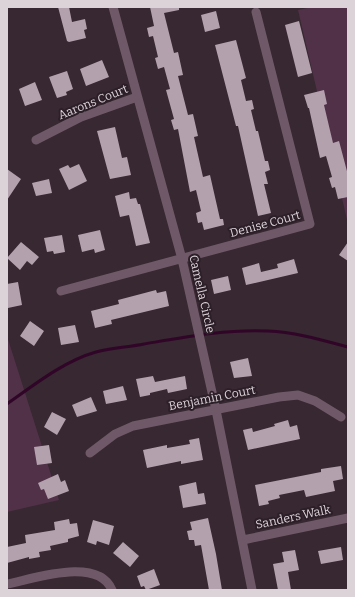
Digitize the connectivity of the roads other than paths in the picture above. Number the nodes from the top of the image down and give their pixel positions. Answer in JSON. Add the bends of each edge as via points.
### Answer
{"nodes":[{"id":1,"x":113,"y":7,"type":"edge"},
{"id":2,"x":256,"y":12,"type":"dead end"},
{"id":3,"x":137,"y":97,"type":"junction"},
{"id":4,"x":36,"y":140,"type":"dead end"},
{"id":5,"x":182,"y":259,"type":"junction"},
{"id":6,"x":61,"y":291,"type":"dead end"},
{"id":7,"x":216,"y":410,"type":"junction"},
{"id":8,"x":341,"y":417,"type":"dead end"},
{"id":9,"x":90,"y":453,"type":"dead end"},
{"id":10,"x":348,"y":518,"type":"edge"},
{"id":11,"x":244,"y":540,"type":"junction"},
{"id":12,"x":7,"y":584,"type":"edge"},
{"id":13,"x":112,"y":590,"type":"edge"},
{"id":14,"x":252,"y":590,"type":"edge"}],
"edges":[{"from":1,"to":3,"type":"street","name":"Camella Circle"},
{"from":2,"to":5,"type":"street","name":"Denise Court","via":[[310,224]]},
{"from":3,"to":4,"type":"street","name":"Aarons Court","via":[[81,117]]},
{"from":3,"to":5,"type":"street","name":"Camella Circle"},
{"from":5,"to":6,"type":"street","name":"Denise Court"},
{"from":5,"to":7,"type":"street","name":"Camella Circle"},
{"from":7,"to":8,"type":"street","name":"Benjamin Court","via":[[298,395],[315,401]]},
{"from":7,"to":9,"type":"street","name":"Benjamin Court","via":[[133,426],[115,434]]},
{"from":7,"to":11,"type":"street","name":"Camella Circle"},
{"from":10,"to":11,"type":"street","name":"Sanders Walk"},
{"from":11,"to":14,"type":"street","name":"Camella Circle"},
{"from":12,"to":13,"type":"street","via":[[71,571],[88,571],[100,577]]}]}
